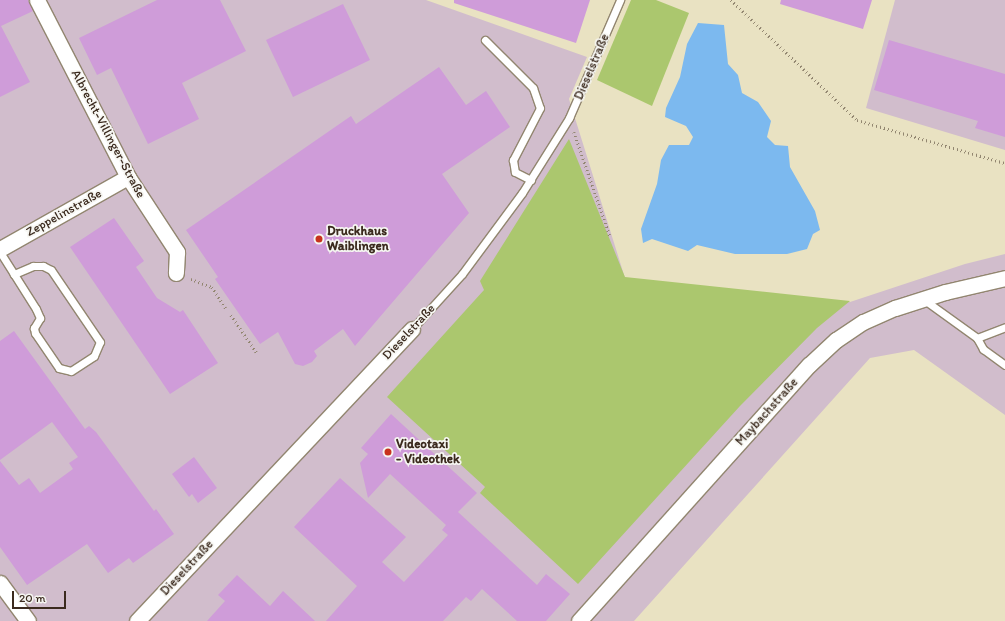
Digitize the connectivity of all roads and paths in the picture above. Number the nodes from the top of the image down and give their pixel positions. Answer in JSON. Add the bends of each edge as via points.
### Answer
{"nodes":[{"id":1,"x":37,"y":0,"type":"edge"},
{"id":2,"x":620,"y":0,"type":"edge"},
{"id":3,"x":731,"y":0,"type":"edge"},
{"id":4,"x":485,"y":40,"type":"dead end"},
{"id":5,"x":569,"y":118,"type":"junction"},
{"id":6,"x":1005,"y":163,"type":"edge"},
{"id":7,"x":128,"y":177,"type":"junction"},
{"id":8,"x":531,"y":180,"type":"junction"},
{"id":9,"x":610,"y":236,"type":"dead end"},
{"id":10,"x":0,"y":251,"type":"edge"},
{"id":11,"x":176,"y":273,"type":"joint"},
{"id":12,"x":14,"y":274,"type":"junction"},
{"id":13,"x":1005,"y":278,"type":"edge"},
{"id":14,"x":922,"y":299,"type":"junction"},
{"id":15,"x":227,"y":310,"type":"dead end"},
{"id":16,"x":231,"y":315,"type":"dead end"},
{"id":17,"x":1005,"y":327,"type":"edge"},
{"id":18,"x":412,"y":329,"type":"joint"},
{"id":19,"x":977,"y":338,"type":"junction"},
{"id":20,"x":257,"y":353,"type":"dead end"},
{"id":21,"x":1005,"y":365,"type":"edge"},
{"id":22,"x":0,"y":583,"type":"edge"},
{"id":23,"x":28,"y":621,"type":"edge"},
{"id":24,"x":137,"y":621,"type":"edge"},
{"id":25,"x":579,"y":621,"type":"edge"}],
"edges":[{"from":1,"to":7,"type":"street","name":"Albrecht-Villinger-Straße"},
{"from":2,"to":5,"type":"lane","name":"Dieselstraße"},
{"from":3,"to":6,"type":"path","via":[[856,120]]},
{"from":4,"to":8,"type":"lane","via":[[533,88],[540,108],[513,160],[515,172]]},
{"from":5,"to":8,"type":"lane","name":"Dieselstraße"},
{"from":5,"to":9,"type":"path"},
{"from":7,"to":10,"type":"street","name":"Zeppelinstraße"},
{"from":7,"to":11,"type":"street","name":"Albrecht-Villinger-Straße","via":[[177,252]]},
{"from":8,"to":18,"type":"lane","name":"Dieselstraße","via":[[462,274]]},
{"from":10,"to":12,"type":"lane"},
{"from":11,"to":15,"type":"path","via":[[212,288]]},
{"from":12,"to":12,"type":"lane","via":[[40,318],[34,328],[35,333],[59,368],[71,371],[94,356],[100,342],[51,270],[43,266],[33,266]]},
{"from":13,"to":14,"type":"street","name":"Maybachstraße"},
{"from":14,"to":19,"type":"lane"},
{"from":14,"to":25,"type":"street","name":"Maybachstraße","via":[[863,322],[836,340],[809,365]]},
{"from":16,"to":20,"type":"path"},
{"from":17,"to":19,"type":"lane"},
{"from":18,"to":24,"type":"street","name":"Dieselstraße"},
{"from":19,"to":21,"type":"lane","via":[[983,349]]},
{"from":22,"to":23,"type":"street"}]}
